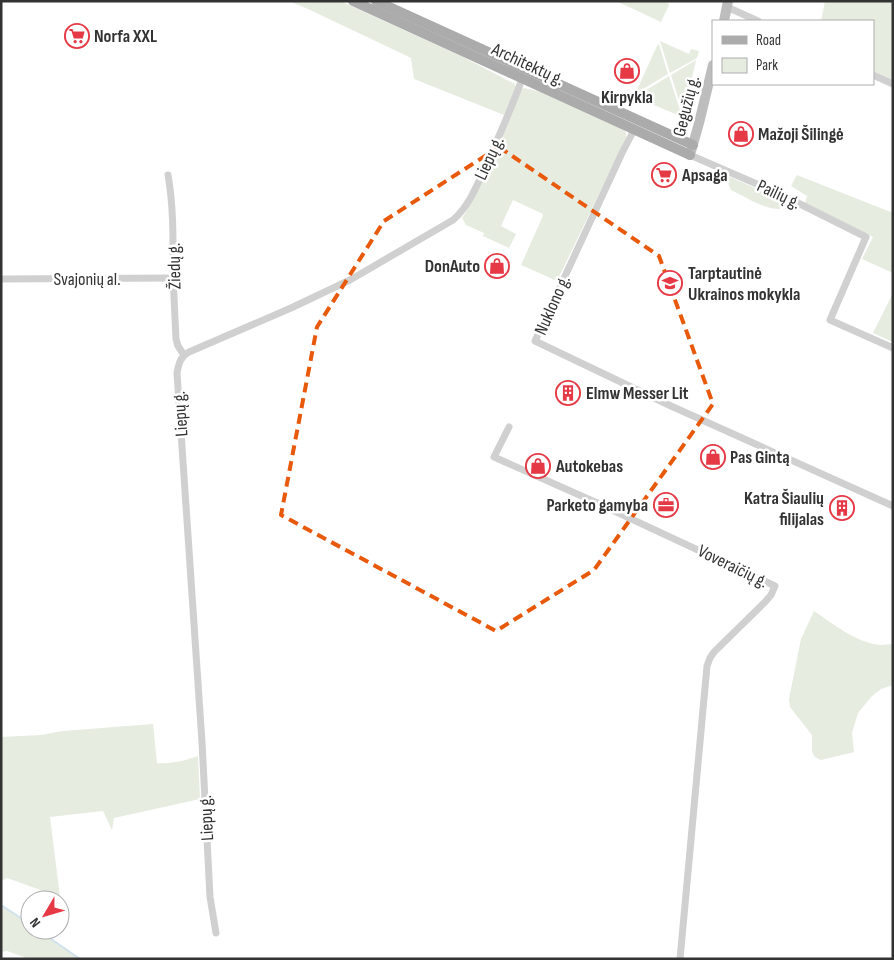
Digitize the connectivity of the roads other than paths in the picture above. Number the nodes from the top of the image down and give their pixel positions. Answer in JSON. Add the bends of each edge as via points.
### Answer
{"nodes":[{"id":1,"x":352,"y":1,"type":"edge"},
{"id":2,"x":376,"y":1,"type":"edge"},
{"id":3,"x":728,"y":4,"type":"edge"},
{"id":4,"x":724,"y":20,"type":"edge"},
{"id":5,"x":756,"y":20,"type":"edge"},
{"id":6,"x":430,"y":31,"type":"junction"},
{"id":7,"x":712,"y":69,"type":"edge"},
{"id":8,"x":874,"y":75,"type":"edge"},
{"id":9,"x":522,"y":79,"type":"junction"},
{"id":10,"x":893,"y":84,"type":"edge"},
{"id":11,"x":634,"y":130,"type":"junction"},
{"id":12,"x":694,"y":144,"type":"junction"},
{"id":13,"x":690,"y":155,"type":"junction"},
{"id":14,"x":168,"y":175,"type":"dead end"},
{"id":15,"x":174,"y":278,"type":"junction"},
{"id":16,"x":1,"y":279,"type":"edge"},
{"id":17,"x":893,"y":348,"type":"edge"},
{"id":18,"x":184,"y":354,"type":"junction"},
{"id":19,"x":509,"y":427,"type":"dead end"},
{"id":20,"x":893,"y":506,"type":"edge"},
{"id":21,"x":216,"y":933,"type":"dead end"},
{"id":22,"x":680,"y":959,"type":"edge"}],
"edges":[{"from":1,"to":6,"type":"main road","name":"Architektų g."},
{"from":2,"to":6,"type":"main road","name":"Architektų g."},
{"from":3,"to":4,"type":"main road"},
{"from":3,"to":5,"type":"street"},
{"from":6,"to":9,"type":"main road","name":"Architektų g."},
{"from":6,"to":12,"type":"main road","name":"Architektų g."},
{"from":7,"to":12,"type":"main road","name":"Gegužių g."},
{"from":8,"to":10,"type":"street"},
{"from":9,"to":11,"type":"main road","name":"Architektų g."},
{"from":9,"to":18,"type":"street","name":"Liepų g.","via":[[476,188],[462,212],[453,220],[350,280]]},
{"from":11,"to":13,"type":"main road","name":"Architektų g."},
{"from":11,"to":20,"type":"street","name":"Nuklono g.","via":[[535,341]]},
{"from":12,"to":13,"type":"main road","name":"Gegužių g."},
{"from":13,"to":17,"type":"street","name":"Pailių g.","via":[[782,195],[866,237],[830,320]]},
{"from":14,"to":15,"type":"street","name":"Žiedų g."},
{"from":15,"to":16,"type":"street","name":"Svajonių al."},
{"from":15,"to":18,"type":"street","name":"Žiedų g.","via":[[176,339]]},
{"from":18,"to":21,"type":"street","name":"Liepų g.","via":[[179,362],[177,378],[210,897]]},
{"from":19,"to":22,"type":"street","name":"Voveraičių g.","via":[[494,457],[775,586],[766,602],[714,652],[707,666]]}]}
